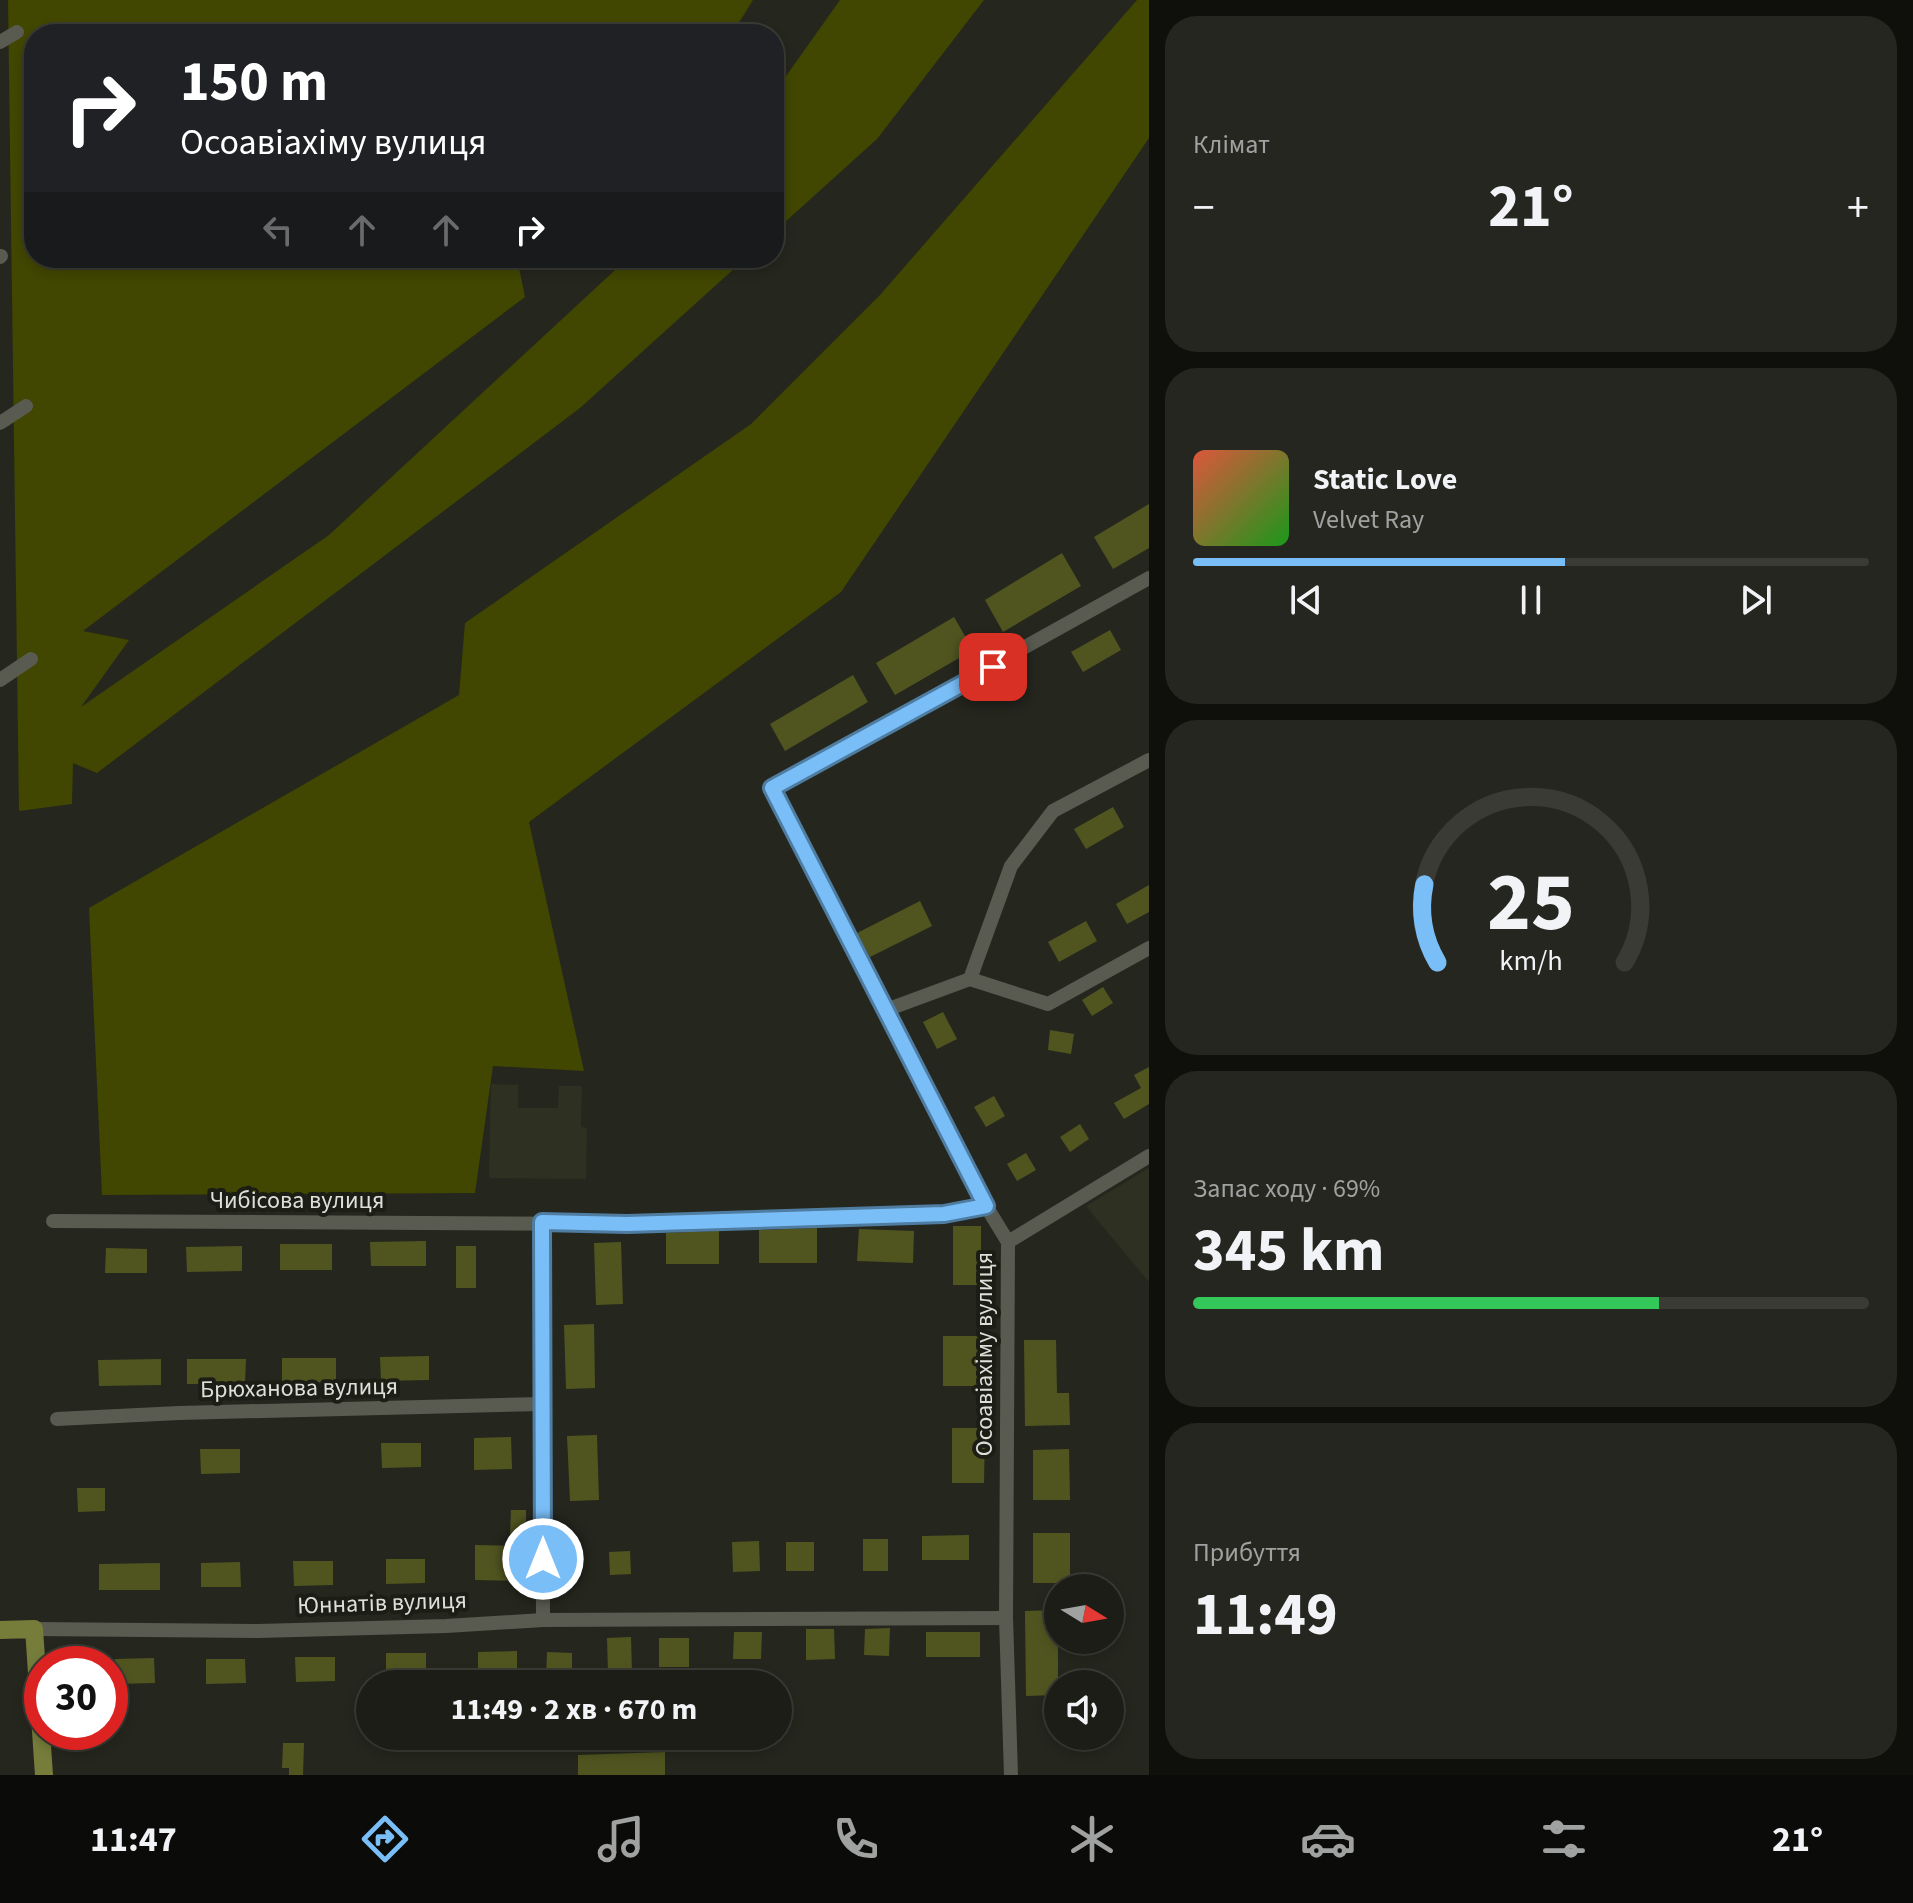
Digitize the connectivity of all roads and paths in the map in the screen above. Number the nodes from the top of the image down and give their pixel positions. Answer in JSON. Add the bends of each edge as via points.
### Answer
{"nodes":[{"id":1,"x":17,"y":32,"type":"dead end"},
{"id":2,"x":0,"y":42,"type":"edge"},
{"id":3,"x":26,"y":406,"type":"dead end"},
{"id":4,"x":0,"y":423,"type":"edge"},
{"id":5,"x":1149,"y":578,"type":"edge"},
{"id":6,"x":31,"y":659,"type":"dead end"},
{"id":7,"x":0,"y":680,"type":"edge"},
{"id":8,"x":1149,"y":760,"type":"edge"},
{"id":9,"x":1149,"y":948,"type":"edge"},
{"id":10,"x":970,"y":979,"type":"junction"},
{"id":11,"x":886,"y":1010,"type":"junction"},
{"id":12,"x":1149,"y":1156,"type":"edge"},
{"id":13,"x":986,"y":1206,"type":"junction"},
{"id":14,"x":53,"y":1221,"type":"dead end"},
{"id":15,"x":542,"y":1222,"type":"junction"},
{"id":16,"x":1008,"y":1242,"type":"junction"},
{"id":17,"x":542,"y":1404,"type":"junction"},
{"id":18,"x":57,"y":1419,"type":"dead end"},
{"id":19,"x":1006,"y":1618,"type":"junction"},
{"id":20,"x":543,"y":1620,"type":"junction"},
{"id":21,"x":34,"y":1629,"type":"junction"},
{"id":22,"x":0,"y":1630,"type":"edge"},
{"id":23,"x":44,"y":1775,"type":"edge"},
{"id":24,"x":1011,"y":1775,"type":"edge"}],
"edges":[{"from":1,"to":2,"type":"street"},
{"from":3,"to":4,"type":"street"},
{"from":5,"to":11,"type":"street","name":"Осоавіахіму вулиця","via":[[772,788]]},
{"from":6,"to":7,"type":"street"},
{"from":8,"to":10,"type":"street","via":[[1053,811],[1011,866]]},
{"from":9,"to":10,"type":"street","via":[[1048,1004]]},
{"from":10,"to":11,"type":"street"},
{"from":11,"to":13,"type":"street","name":"Осоавіахіму вулиця"},
{"from":12,"to":16,"type":"street"},
{"from":13,"to":15,"type":"street","via":[[928,1215]]},
{"from":13,"to":16,"type":"street","name":"Осоавіахіму вулиця"},
{"from":14,"to":15,"type":"street","name":"Чибісова вулиця"},
{"from":15,"to":17,"type":"street"},
{"from":16,"to":19,"type":"street","name":"Осоавіахіму вулиця"},
{"from":17,"to":18,"type":"street","name":"Брюханова вулиця"},
{"from":17,"to":20,"type":"street"},
{"from":19,"to":20,"type":"street","name":"Юннатів вулиця"},
{"from":19,"to":24,"type":"street","name":"Осоавіахіму вулиця"},
{"from":20,"to":21,"type":"street","name":"Юннатів вулиця","via":[[274,1631]]},
{"from":21,"to":22,"type":"main road","name":"Юннатів вулиця"},
{"from":21,"to":23,"type":"main road"}]}
